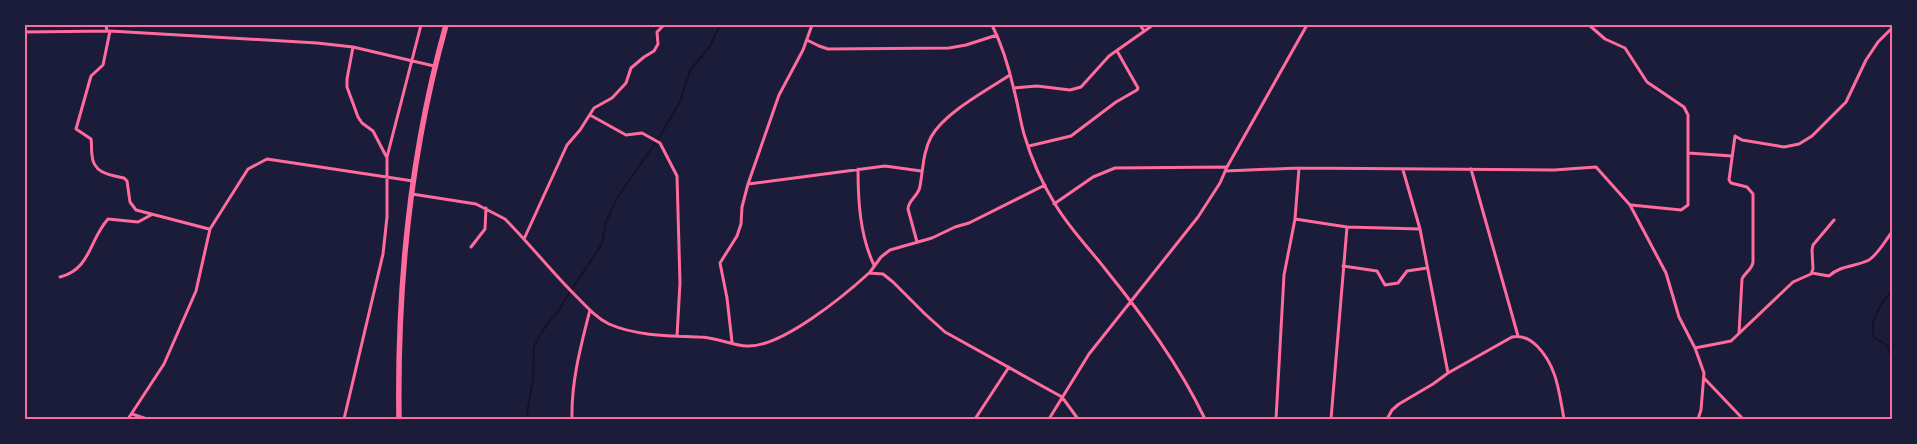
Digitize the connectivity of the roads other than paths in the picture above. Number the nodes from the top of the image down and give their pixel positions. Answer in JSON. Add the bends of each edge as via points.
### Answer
{"nodes":[{"id":1,"x":106,"y":25,"type":"edge"},
{"id":2,"x":421,"y":25,"type":"edge"},
{"id":3,"x":446,"y":25,"type":"edge"},
{"id":4,"x":544,"y":25,"type":"edge"},
{"id":5,"x":551,"y":25,"type":"edge"},
{"id":6,"x":664,"y":25,"type":"edge"},
{"id":7,"x":812,"y":25,"type":"edge"},
{"id":8,"x":992,"y":25,"type":"edge"},
{"id":9,"x":1140,"y":25,"type":"edge"},
{"id":10,"x":1153,"y":25,"type":"edge"},
{"id":11,"x":1307,"y":25,"type":"edge"},
{"id":12,"x":1589,"y":25,"type":"edge"},
{"id":13,"x":1892,"y":26,"type":"edge"},
{"id":14,"x":108,"y":31,"type":"junction"},
{"id":15,"x":1144,"y":31,"type":"junction"},
{"id":16,"x":25,"y":32,"type":"edge"},
{"id":17,"x":997,"y":35,"type":"junction"},
{"id":18,"x":808,"y":40,"type":"junction"},
{"id":19,"x":353,"y":47,"type":"junction"},
{"id":20,"x":1117,"y":51,"type":"junction"},
{"id":21,"x":412,"y":61,"type":"junction"},
{"id":22,"x":434,"y":66,"type":"junction"},
{"id":23,"x":1010,"y":75,"type":"junction"},
{"id":24,"x":1014,"y":88,"type":"junction"},
{"id":25,"x":590,"y":115,"type":"junction"},
{"id":26,"x":1028,"y":146,"type":"junction"},
{"id":27,"x":1688,"y":153,"type":"junction"},
{"id":28,"x":1732,"y":156,"type":"junction"},
{"id":29,"x":387,"y":157,"type":"junction"},
{"id":30,"x":1299,"y":168,"type":"junction"},
{"id":31,"x":858,"y":169,"type":"junction"},
{"id":32,"x":1226,"y":169,"type":"junction"},
{"id":33,"x":1471,"y":169,"type":"junction"},
{"id":34,"x":1403,"y":170,"type":"junction"},
{"id":35,"x":921,"y":171,"type":"junction"},
{"id":36,"x":386,"y":176,"type":"junction"},
{"id":37,"x":413,"y":181,"type":"junction"},
{"id":38,"x":748,"y":184,"type":"junction"},
{"id":39,"x":1045,"y":186,"type":"junction"},
{"id":40,"x":412,"y":194,"type":"junction"},
{"id":41,"x":1054,"y":204,"type":"junction"},
{"id":42,"x":1630,"y":205,"type":"junction"},
{"id":43,"x":486,"y":208,"type":"junction"},
{"id":44,"x":152,"y":214,"type":"junction"},
{"id":45,"x":1295,"y":219,"type":"junction"},
{"id":46,"x":1834,"y":220,"type":"dead end"},
{"id":47,"x":1346,"y":227,"type":"junction"},
{"id":48,"x":210,"y":229,"type":"junction"},
{"id":49,"x":1420,"y":229,"type":"junction"},
{"id":50,"x":1892,"y":232,"type":"edge"},
{"id":51,"x":524,"y":239,"type":"junction"},
{"id":52,"x":918,"y":242,"type":"junction"},
{"id":53,"x":471,"y":247,"type":"dead end"},
{"id":54,"x":874,"y":266,"type":"junction"},
{"id":55,"x":1343,"y":266,"type":"junction"},
{"id":56,"x":1427,"y":268,"type":"junction"},
{"id":57,"x":869,"y":273,"type":"junction"},
{"id":58,"x":1812,"y":273,"type":"junction"},
{"id":59,"x":60,"y":277,"type":"dead end"},
{"id":60,"x":1130,"y":303,"type":"junction"},
{"id":61,"x":590,"y":310,"type":"junction"},
{"id":62,"x":1739,"y":333,"type":"junction"},
{"id":63,"x":677,"y":336,"type":"junction"},
{"id":64,"x":1518,"y":336,"type":"junction"},
{"id":65,"x":732,"y":342,"type":"junction"},
{"id":66,"x":1695,"y":348,"type":"junction"},
{"id":67,"x":1009,"y":367,"type":"junction"},
{"id":68,"x":1448,"y":373,"type":"junction"},
{"id":69,"x":1704,"y":378,"type":"junction"},
{"id":70,"x":1062,"y":397,"type":"junction"},
{"id":71,"x":132,"y":414,"type":"junction"},
{"id":72,"x":128,"y":419,"type":"edge"},
{"id":73,"x":147,"y":419,"type":"edge"},
{"id":74,"x":344,"y":419,"type":"edge"},
{"id":75,"x":400,"y":419,"type":"edge"},
{"id":76,"x":572,"y":419,"type":"edge"},
{"id":77,"x":975,"y":419,"type":"edge"},
{"id":78,"x":1049,"y":419,"type":"edge"},
{"id":79,"x":1078,"y":419,"type":"edge"},
{"id":80,"x":1205,"y":419,"type":"edge"},
{"id":81,"x":1276,"y":419,"type":"edge"},
{"id":82,"x":1330,"y":419,"type":"edge"},
{"id":83,"x":1387,"y":419,"type":"edge"},
{"id":84,"x":1564,"y":419,"type":"edge"},
{"id":85,"x":1698,"y":419,"type":"edge"},
{"id":86,"x":1743,"y":419,"type":"edge"}],
"edges":[{"from":1,"to":14,"type":"street"},
{"from":2,"to":21,"type":"street"},
{"from":3,"to":22,"type":"highway"},
{"from":4,"to":5,"type":"street"},
{"from":6,"to":25,"type":"street","via":[[657,32],[658,44],[654,52],[631,68],[626,83],[612,98],[596,106]]},
{"from":7,"to":18,"type":"street"},
{"from":8,"to":17,"type":"street"},
{"from":9,"to":15,"type":"street"},
{"from":10,"to":15,"type":"street"},
{"from":11,"to":32,"type":"street"},
{"from":12,"to":27,"type":"street","via":[[1624,48],[1647,82],[1686,110]]},
{"from":13,"to":28,"type":"street","via":[[1866,60],[1846,102],[1812,136],[1799,144],[1784,146],[1742,140],[1736,136]]},
{"from":14,"to":16,"type":"street"},
{"from":14,"to":19,"type":"street"},
{"from":14,"to":44,"type":"street","via":[[103,65],[91,76],[76,129],[91,139],[92,157],[101,173],[124,178],[133,208]]},
{"from":15,"to":20,"type":"street"},
{"from":17,"to":18,"type":"street","via":[[950,48],[828,48]]},
{"from":17,"to":23,"type":"street"},
{"from":18,"to":38,"type":"street","via":[[779,96]]},
{"from":19,"to":21,"type":"street"},
{"from":19,"to":29,"type":"street","via":[[347,88],[358,117],[373,131]]},
{"from":20,"to":24,"type":"street","via":[[1102,62],[1084,85],[1077,88]]},
{"from":20,"to":26,"type":"street","via":[[1137,90],[1071,136]]},
{"from":21,"to":22,"type":"street"},
{"from":21,"to":29,"type":"street"},
{"from":22,"to":37,"type":"highway"},
{"from":23,"to":24,"type":"street"},
{"from":23,"to":35,"type":"street","via":[[963,105],[934,133]]},
{"from":24,"to":26,"type":"street"},
{"from":25,"to":51,"type":"street","via":[[567,145]]},
{"from":25,"to":63,"type":"street","via":[[626,135],[642,133],[660,143],[677,176],[680,283]]},
{"from":26,"to":39,"type":"street"},
{"from":27,"to":28,"type":"street"},
{"from":27,"to":42,"type":"street","via":[[1689,201],[1686,208]]},
{"from":28,"to":62,"type":"street","via":[[1730,182],[1747,188],[1753,194],[1753,262],[1742,279]]},
{"from":29,"to":36,"type":"street"},
{"from":30,"to":32,"type":"street"},
{"from":30,"to":34,"type":"street"},
{"from":30,"to":45,"type":"street"},
{"from":31,"to":35,"type":"street","via":[[885,166]]},
{"from":31,"to":38,"type":"street"},
{"from":31,"to":54,"type":"street","via":[[858,199],[867,249]]},
{"from":32,"to":41,"type":"street","via":[[1115,168],[1093,177]]},
{"from":32,"to":60,"type":"street","via":[[1198,217]]},
{"from":33,"to":34,"type":"street"},
{"from":33,"to":42,"type":"street","via":[[1554,170],[1593,166]]},
{"from":33,"to":64,"type":"street"},
{"from":34,"to":49,"type":"street"},
{"from":35,"to":52,"type":"street","via":[[920,189],[908,206]]},
{"from":36,"to":37,"type":"street"},
{"from":36,"to":48,"type":"street","via":[[263,160],[248,169]]},
{"from":36,"to":74,"type":"street","via":[[383,254]]},
{"from":37,"to":40,"type":"highway"},
{"from":38,"to":65,"type":"street","via":[[737,236],[720,263]]},
{"from":39,"to":41,"type":"street"},
{"from":39,"to":52,"type":"street","via":[[970,222]]},
{"from":40,"to":43,"type":"street"},
{"from":40,"to":75,"type":"highway","via":[[400,304]]},
{"from":41,"to":60,"type":"street"},
{"from":42,"to":66,"type":"street","via":[[1666,273],[1679,318]]},
{"from":43,"to":51,"type":"street","via":[[505,219]]},
{"from":43,"to":53,"type":"street","via":[[484,231]]},
{"from":44,"to":48,"type":"street"},
{"from":44,"to":59,"type":"street","via":[[138,222],[108,219],[80,268]]},
{"from":45,"to":47,"type":"street"},
{"from":45,"to":81,"type":"street","via":[[1284,274]]},
{"from":46,"to":58,"type":"street","via":[[1813,245]]},
{"from":47,"to":49,"type":"street"},
{"from":47,"to":55,"type":"street"},
{"from":48,"to":71,"type":"street","via":[[196,291],[164,364]]},
{"from":49,"to":56,"type":"street"},
{"from":50,"to":58,"type":"street","via":[[1871,259],[1840,268],[1829,276]]},
{"from":51,"to":61,"type":"street"},
{"from":52,"to":54,"type":"street","via":[[886,253]]},
{"from":54,"to":57,"type":"street"},
{"from":55,"to":56,"type":"street","via":[[1378,271],[1385,285],[1398,283],[1407,271]]},
{"from":55,"to":82,"type":"street"},
{"from":56,"to":68,"type":"street"},
{"from":57,"to":65,"type":"street","via":[[829,308],[774,339],[746,347]]},
{"from":57,"to":67,"type":"street","via":[[883,274],[945,332]]},
{"from":58,"to":62,"type":"street","via":[[1793,282]]},
{"from":60,"to":70,"type":"street","via":[[1089,354]]},
{"from":60,"to":80,"type":"street","via":[[1174,362]]},
{"from":61,"to":63,"type":"street","via":[[609,324],[637,332]]},
{"from":61,"to":76,"type":"street","via":[[580,348]]},
{"from":62,"to":66,"type":"street","via":[[1726,342]]},
{"from":63,"to":65,"type":"street","via":[[712,337]]},
{"from":64,"to":68,"type":"street"},
{"from":64,"to":84,"type":"street","via":[[1530,340],[1549,360],[1557,378]]},
{"from":66,"to":69,"type":"street"},
{"from":67,"to":70,"type":"street"},
{"from":67,"to":77,"type":"street"},
{"from":68,"to":83,"type":"street","via":[[1399,404]]},
{"from":69,"to":85,"type":"street"},
{"from":69,"to":86,"type":"street"},
{"from":70,"to":78,"type":"street"},
{"from":70,"to":79,"type":"street"},
{"from":71,"to":72,"type":"street"},
{"from":71,"to":73,"type":"street"}]}
